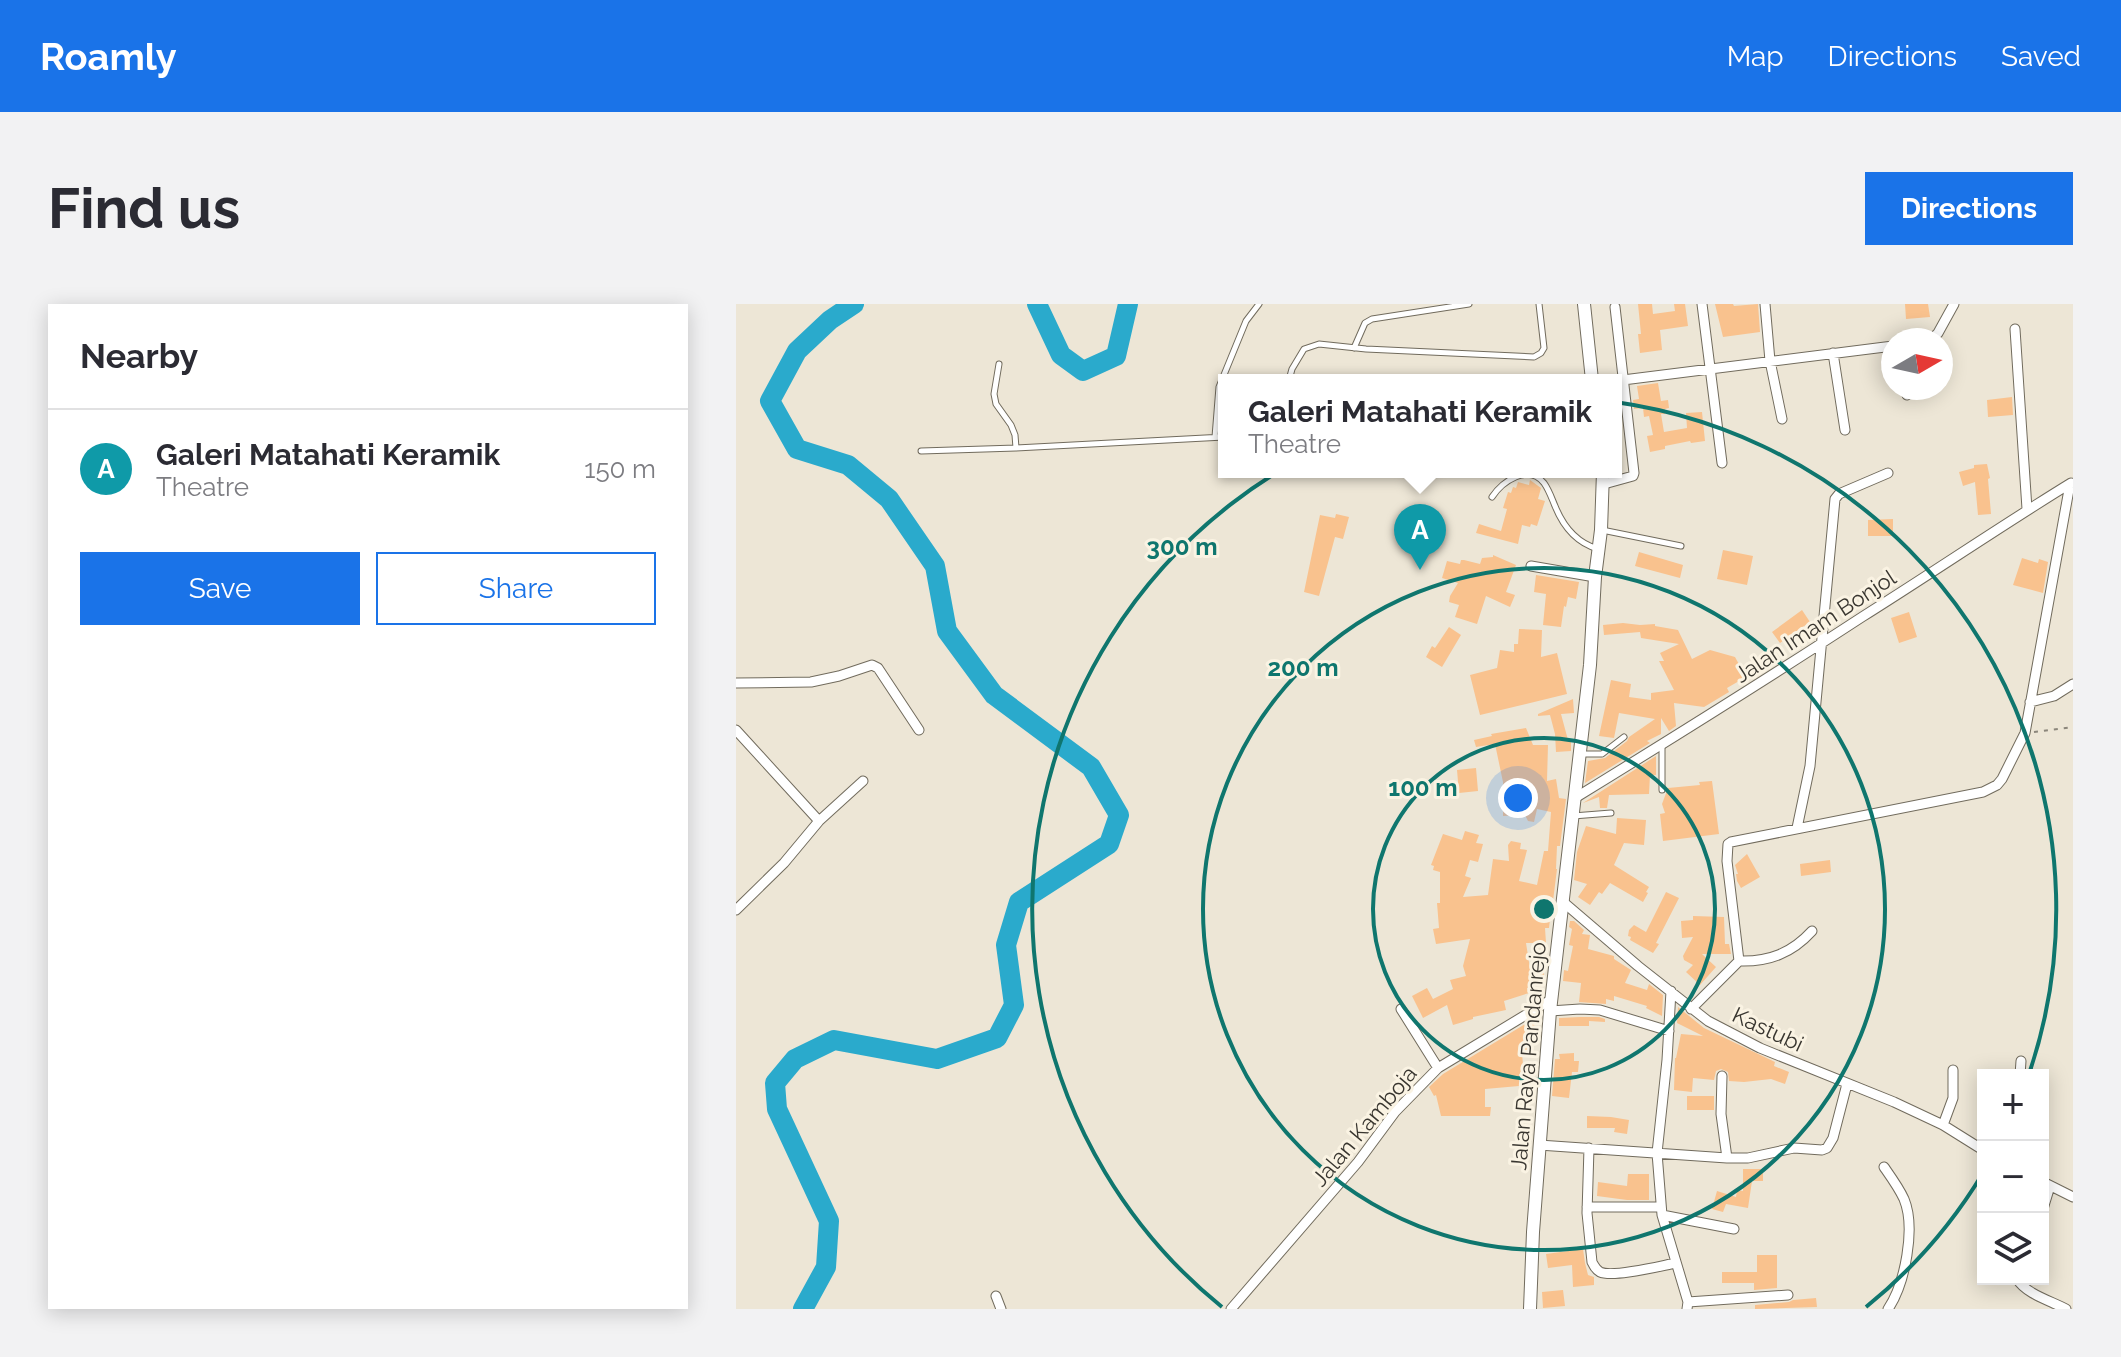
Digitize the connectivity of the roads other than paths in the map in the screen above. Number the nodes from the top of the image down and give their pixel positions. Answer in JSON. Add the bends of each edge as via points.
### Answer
{"nodes":[{"id":1,"x":1259,"y":304,"type":"edge"},
{"id":2,"x":1469,"y":304,"type":"edge"},
{"id":3,"x":1539,"y":304,"type":"edge"},
{"id":4,"x":1584,"y":304,"type":"edge"},
{"id":5,"x":1702,"y":304,"type":"edge"},
{"id":6,"x":1765,"y":304,"type":"edge"},
{"id":7,"x":1954,"y":304,"type":"edge"},
{"id":8,"x":1615,"y":307,"type":"dead end"},
{"id":9,"x":1941,"y":328,"type":"edge"},
{"id":10,"x":2015,"y":329,"type":"dead end"},
{"id":11,"x":1881,"y":347,"type":"edge"},
{"id":12,"x":1354,"y":348,"type":"junction"},
{"id":13,"x":1833,"y":353,"type":"junction"},
{"id":14,"x":1770,"y":361,"type":"junction"},
{"id":15,"x":999,"y":364,"type":"dead end"},
{"id":16,"x":1709,"y":368,"type":"junction"},
{"id":17,"x":1224,"y":374,"type":"edge"},
{"id":18,"x":1291,"y":374,"type":"edge"},
{"id":19,"x":1591,"y":374,"type":"edge"},
{"id":20,"x":1623,"y":380,"type":"junction"},
{"id":21,"x":1218,"y":400,"type":"edge"},
{"id":22,"x":1782,"y":419,"type":"dead end"},
{"id":23,"x":1845,"y":430,"type":"dead end"},
{"id":24,"x":1215,"y":437,"type":"joint"},
{"id":25,"x":1016,"y":448,"type":"junction"},
{"id":26,"x":921,"y":451,"type":"dead end"},
{"id":27,"x":1722,"y":463,"type":"dead end"},
{"id":28,"x":1888,"y":473,"type":"dead end"},
{"id":29,"x":1515,"y":478,"type":"edge"},
{"id":30,"x":1538,"y":478,"type":"edge"},
{"id":31,"x":1604,"y":478,"type":"edge"},
{"id":32,"x":2071,"y":483,"type":"edge"},
{"id":33,"x":1492,"y":497,"type":"dead end"},
{"id":34,"x":2027,"y":509,"type":"junction"},
{"id":35,"x":1601,"y":530,"type":"junction"},
{"id":36,"x":1681,"y":546,"type":"dead end"},
{"id":37,"x":1599,"y":550,"type":"junction"},
{"id":38,"x":1531,"y":566,"type":"dead end"},
{"id":39,"x":1595,"y":577,"type":"junction"},
{"id":40,"x":1822,"y":643,"type":"junction"},
{"id":41,"x":736,"y":683,"type":"edge"},
{"id":42,"x":2073,"y":684,"type":"edge"},
{"id":43,"x":2030,"y":702,"type":"junction"},
{"id":44,"x":736,"y":730,"type":"edge"},
{"id":45,"x":919,"y":730,"type":"dead end"},
{"id":46,"x":1624,"y":737,"type":"dead end"},
{"id":47,"x":1662,"y":743,"type":"junction"},
{"id":48,"x":1580,"y":754,"type":"junction"},
{"id":49,"x":863,"y":781,"type":"dead end"},
{"id":50,"x":1662,"y":790,"type":"dead end"},
{"id":51,"x":1575,"y":798,"type":"junction"},
{"id":52,"x":1611,"y":813,"type":"dead end"},
{"id":53,"x":1573,"y":816,"type":"junction"},
{"id":54,"x":819,"y":821,"type":"junction"},
{"id":55,"x":1797,"y":828,"type":"junction"},
{"id":56,"x":1562,"y":901,"type":"junction"},
{"id":57,"x":736,"y":910,"type":"edge"},
{"id":58,"x":1812,"y":931,"type":"dead end"},
{"id":59,"x":1739,"y":961,"type":"junction"},
{"id":60,"x":1671,"y":991,"type":"junction"},
{"id":61,"x":1551,"y":1005,"type":"junction"},
{"id":62,"x":1401,"y":1009,"type":"dead end"},
{"id":63,"x":1691,"y":1009,"type":"junction"},
{"id":64,"x":1669,"y":1031,"type":"junction"},
{"id":65,"x":2021,"y":1061,"type":"dead end"},
{"id":66,"x":1438,"y":1068,"type":"junction"},
{"id":67,"x":2020,"y":1069,"type":"edge"},
{"id":68,"x":1953,"y":1070,"type":"dead end"},
{"id":69,"x":1722,"y":1076,"type":"dead end"},
{"id":70,"x":1847,"y":1084,"type":"junction"},
{"id":71,"x":1943,"y":1125,"type":"junction"},
{"id":72,"x":1539,"y":1145,"type":"junction"},
{"id":73,"x":1977,"y":1146,"type":"edge"},
{"id":74,"x":1589,"y":1148,"type":"junction"},
{"id":75,"x":1657,"y":1153,"type":"junction"},
{"id":76,"x":1727,"y":1158,"type":"junction"},
{"id":77,"x":1884,"y":1167,"type":"dead end"},
{"id":78,"x":2049,"y":1185,"type":"edge"},
{"id":79,"x":2073,"y":1197,"type":"edge"},
{"id":80,"x":1587,"y":1207,"type":"junction"},
{"id":81,"x":1661,"y":1211,"type":"junction"},
{"id":82,"x":1734,"y":1229,"type":"dead end"},
{"id":83,"x":1676,"y":1263,"type":"junction"},
{"id":84,"x":2021,"y":1285,"type":"edge"},
{"id":85,"x":1788,"y":1295,"type":"dead end"},
{"id":86,"x":996,"y":1296,"type":"dead end"},
{"id":87,"x":1688,"y":1306,"type":"edge"},
{"id":88,"x":1001,"y":1309,"type":"edge"},
{"id":89,"x":1231,"y":1309,"type":"edge"},
{"id":90,"x":1530,"y":1309,"type":"edge"},
{"id":91,"x":1888,"y":1309,"type":"edge"},
{"id":92,"x":2066,"y":1309,"type":"edge"}],
"edges":[{"from":1,"to":17,"type":"lane","via":[[1246,321]]},
{"from":2,"to":12,"type":"lane","via":[[1368,320]]},
{"from":3,"to":12,"type":"lane","via":[[1544,348],[1534,357]]},
{"from":4,"to":19,"type":"main road"},
{"from":5,"to":16,"type":"street"},
{"from":6,"to":14,"type":"street"},
{"from":7,"to":9,"type":"street"},
{"from":8,"to":20,"type":"street"},
{"from":10,"to":34,"type":"street"},
{"from":11,"to":13,"type":"street"},
{"from":12,"to":18,"type":"lane","via":[[1319,344],[1304,349]]},
{"from":13,"to":14,"type":"street"},
{"from":13,"to":23,"type":"street"},
{"from":14,"to":16,"type":"street"},
{"from":14,"to":22,"type":"street"},
{"from":15,"to":25,"type":"lane","via":[[996,404],[1011,425]]},
{"from":16,"to":20,"type":"street"},
{"from":16,"to":27,"type":"street"},
{"from":20,"to":31,"type":"street","via":[[1634,473],[1628,479]]},
{"from":21,"to":24,"type":"lane"},
{"from":24,"to":25,"type":"lane"},
{"from":25,"to":26,"type":"lane"},
{"from":28,"to":40,"type":"street","via":[[1835,499]]},
{"from":29,"to":33,"type":"lane","via":[[1500,485]]},
{"from":30,"to":37,"type":"lane","via":[[1577,539]]},
{"from":31,"to":35,"type":"main road","name":"Jalan Raya Pandanrejo"},
{"from":32,"to":34,"type":"street","name":"Jalan Imam Bonjol"},
{"from":32,"to":43,"type":"street"},
{"from":34,"to":40,"type":"street","name":"Jalan Imam Bonjol"},
{"from":35,"to":36,"type":"lane"},
{"from":35,"to":37,"type":"main road","name":"Jalan Raya Pandanrejo"},
{"from":37,"to":39,"type":"main road","name":"Jalan Raya Pandanrejo"},
{"from":38,"to":39,"type":"street"},
{"from":39,"to":48,"type":"main road","name":"Jalan Raya Pandanrejo"},
{"from":40,"to":47,"type":"street","name":"Jalan Imam Bonjol"},
{"from":40,"to":55,"type":"street","via":[[1810,766]]},
{"from":41,"to":45,"type":"street","via":[[811,682],[872,665]]},
{"from":42,"to":43,"type":"street"},
{"from":43,"to":55,"type":"street","via":[[2025,733],[2002,779],[1991,789]]},
{"from":44,"to":54,"type":"street"},
{"from":46,"to":48,"type":"lane","via":[[1602,754]]},
{"from":47,"to":50,"type":"lane"},
{"from":47,"to":51,"type":"street","name":"Jalan Imam Bonjol"},
{"from":48,"to":51,"type":"main road","name":"Jalan Raya Pandanrejo"},
{"from":49,"to":54,"type":"street"},
{"from":51,"to":53,"type":"main road","name":"Jalan Raya Pandanrejo"},
{"from":52,"to":53,"type":"lane"},
{"from":53,"to":56,"type":"main road","name":"Jalan Raya Pandanrejo"},
{"from":54,"to":57,"type":"street"},
{"from":55,"to":59,"type":"street","via":[[1728,844]]},
{"from":56,"to":60,"type":"street","name":"Kastubi"},
{"from":56,"to":61,"type":"main road","name":"Jalan Raya Pandanrejo"},
{"from":58,"to":59,"type":"street","via":[[1780,955]]},
{"from":59,"to":63,"type":"street"},
{"from":60,"to":63,"type":"street","name":"Kastubi"},
{"from":60,"to":64,"type":"street"},
{"from":61,"to":64,"type":"street","via":[[1600,1010]]},
{"from":61,"to":66,"type":"street","name":"Jalan Kamboja"},
{"from":61,"to":72,"type":"main road","name":"Jalan Raya Pandanrejo"},
{"from":62,"to":66,"type":"street"},
{"from":63,"to":70,"type":"street","name":"Kastubi","via":[[1760,1048]]},
{"from":64,"to":75,"type":"street"},
{"from":65,"to":67,"type":"street"},
{"from":66,"to":89,"type":"street","name":"Jalan Kamboja"},
{"from":68,"to":71,"type":"street","via":[[1953,1098]]},
{"from":69,"to":76,"type":"street"},
{"from":70,"to":71,"type":"street","name":"Kastubi"},
{"from":70,"to":76,"type":"street","via":[[1827,1148]]},
{"from":71,"to":73,"type":"street","name":"Kastubi"},
{"from":72,"to":74,"type":"street"},
{"from":72,"to":90,"type":"main road","name":"Jalan Raya Pandanrejo"},
{"from":74,"to":75,"type":"street"},
{"from":74,"to":80,"type":"street"},
{"from":75,"to":76,"type":"street"},
{"from":75,"to":81,"type":"street"},
{"from":77,"to":91,"type":"street","via":[[1905,1200],[1908,1232],[1896,1297]]},
{"from":78,"to":79,"type":"street"},
{"from":80,"to":81,"type":"street"},
{"from":80,"to":83,"type":"street","via":[[1592,1262],[1602,1273]]},
{"from":81,"to":82,"type":"street"},
{"from":81,"to":83,"type":"street"},
{"from":83,"to":87,"type":"street"},
{"from":84,"to":92,"type":"street"},
{"from":85,"to":87,"type":"street"},
{"from":86,"to":88,"type":"street"}]}
